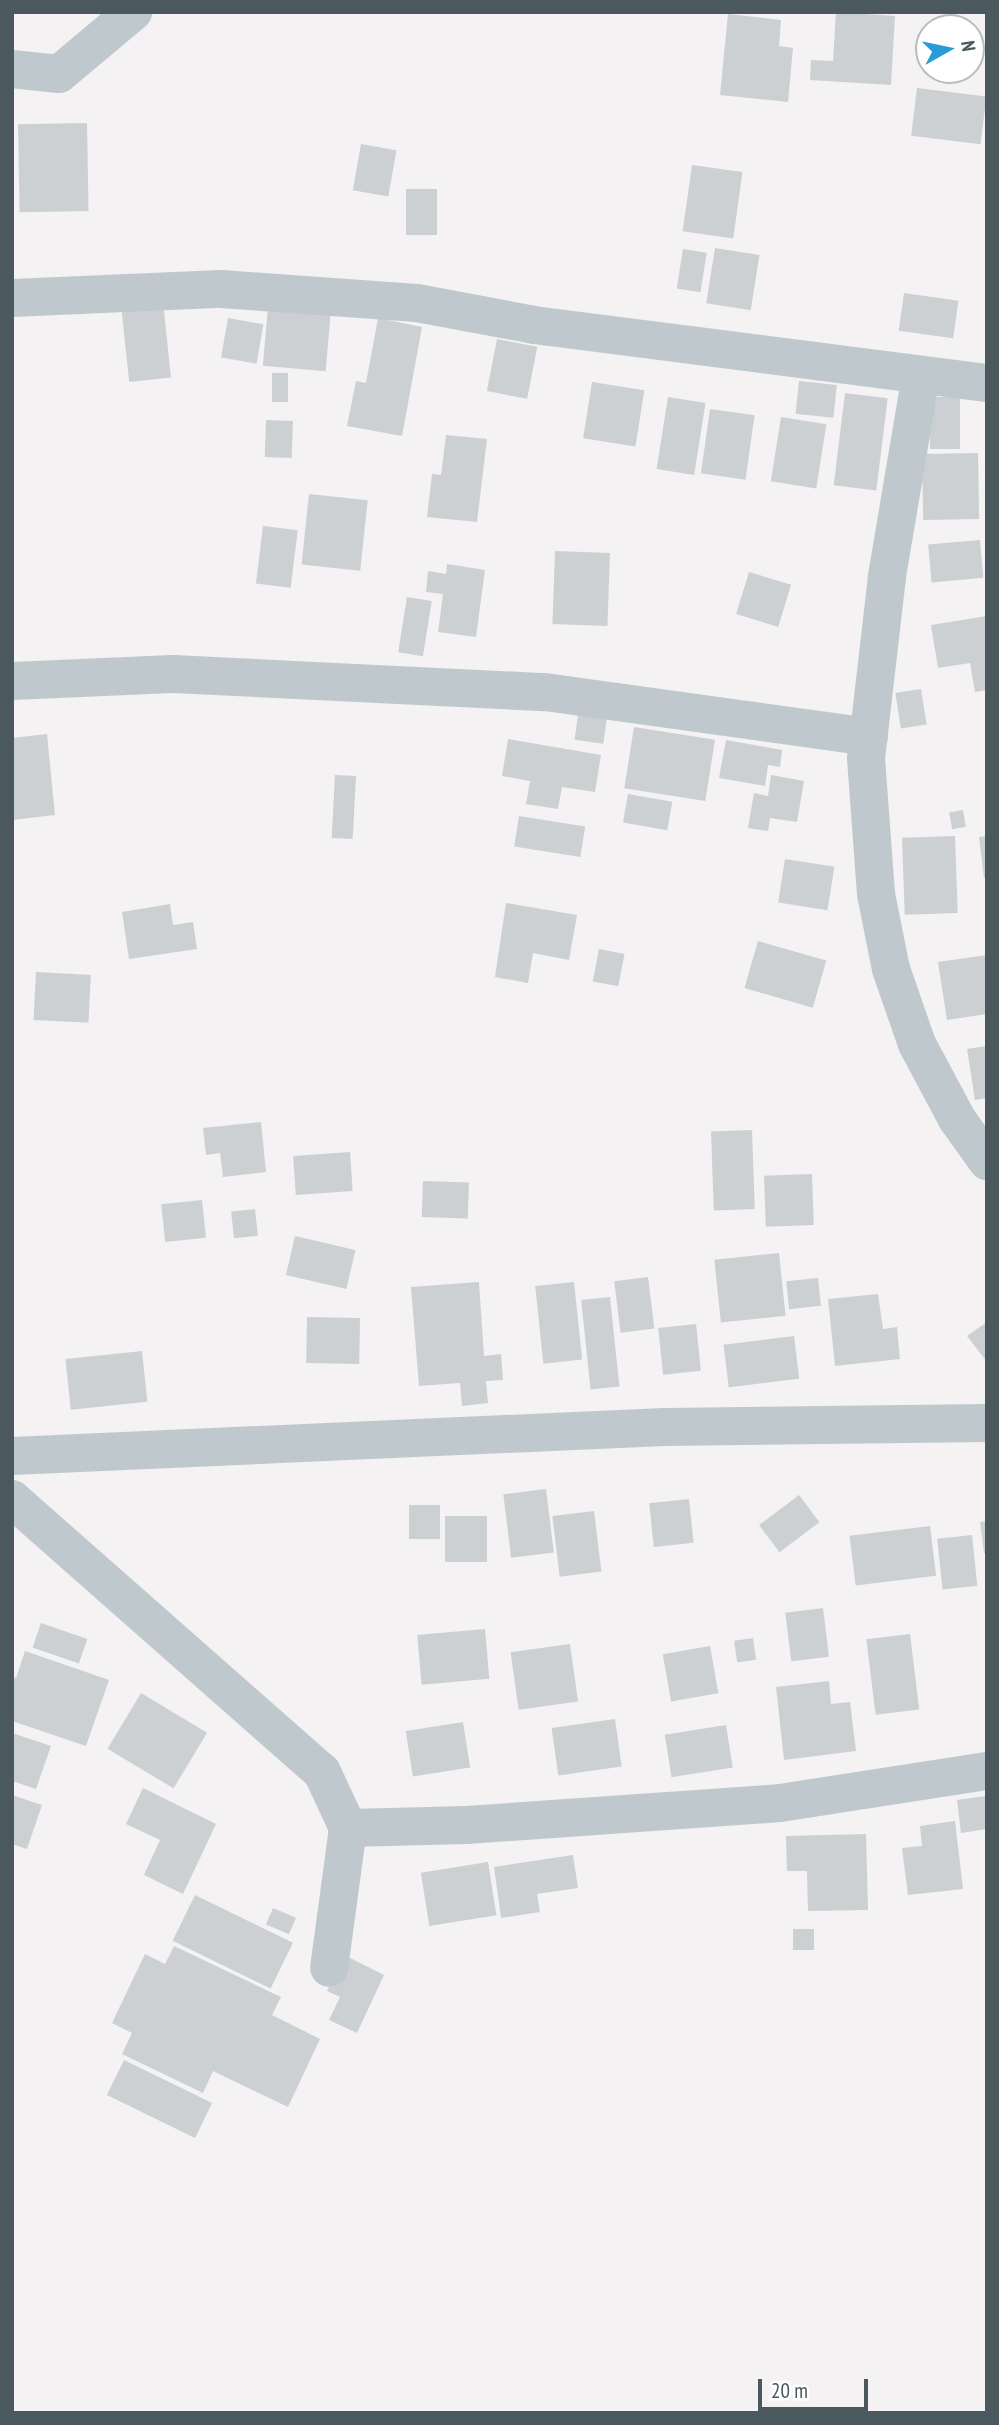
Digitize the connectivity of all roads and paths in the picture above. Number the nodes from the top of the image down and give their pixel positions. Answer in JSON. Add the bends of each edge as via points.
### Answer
{"nodes":[{"id":1,"x":133,"y":12,"type":"edge"},
{"id":2,"x":12,"y":69,"type":"edge"},
{"id":3,"x":12,"y":298,"type":"edge"},
{"id":4,"x":921,"y":375,"type":"junction"},
{"id":5,"x":987,"y":383,"type":"edge"},
{"id":6,"x":12,"y":681,"type":"edge"},
{"id":7,"x":869,"y":737,"type":"junction"},
{"id":8,"x":987,"y":1161,"type":"edge"},
{"id":9,"x":987,"y":1423,"type":"edge"},
{"id":10,"x":12,"y":1456,"type":"edge"},
{"id":11,"x":12,"y":1499,"type":"edge"},
{"id":12,"x":987,"y":1771,"type":"edge"},
{"id":13,"x":348,"y":1828,"type":"junction"},
{"id":14,"x":329,"y":1968,"type":"dead end"}],
"edges":[{"from":1,"to":2,"type":"street","via":[[59,74]]},
{"from":3,"to":4,"type":"street","via":[[221,289],[417,303],[534,325]]},
{"from":4,"to":5,"type":"street"},
{"from":4,"to":7,"type":"street","via":[[887,577]]},
{"from":6,"to":7,"type":"street","via":[[173,674],[545,692]]},
{"from":7,"to":8,"type":"street","via":[[876,894],[891,969],[917,1044],[957,1119]]},
{"from":9,"to":10,"type":"street","via":[[664,1427]]},
{"from":11,"to":13,"type":"street","via":[[322,1772]]},
{"from":12,"to":13,"type":"street","via":[[780,1802],[467,1825]]},
{"from":13,"to":14,"type":"street"}]}
